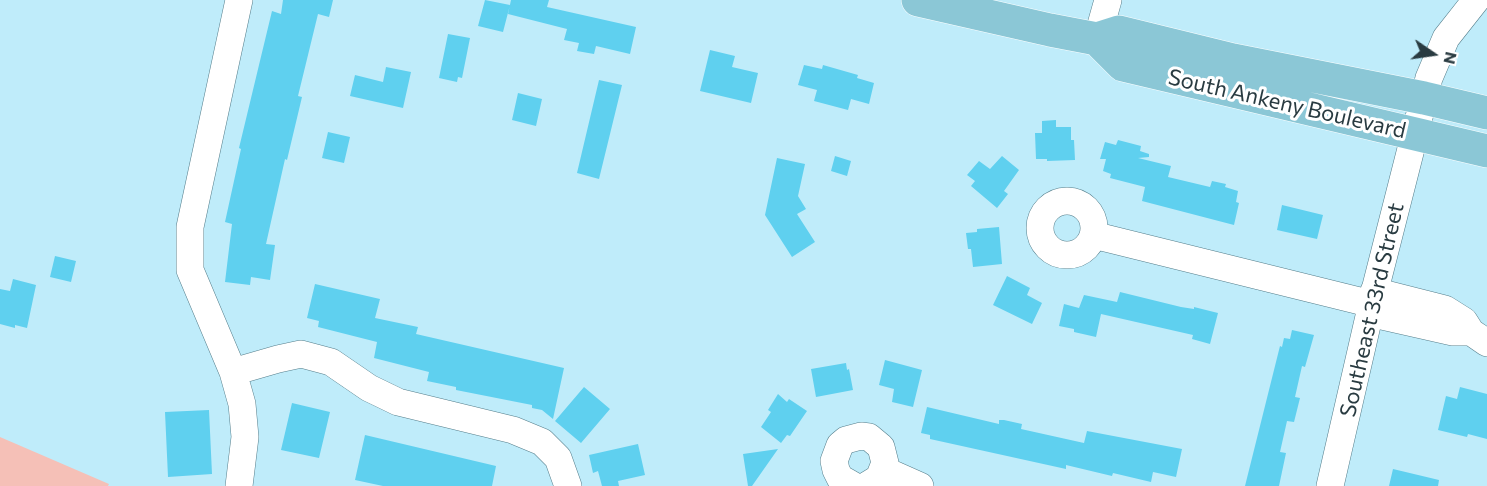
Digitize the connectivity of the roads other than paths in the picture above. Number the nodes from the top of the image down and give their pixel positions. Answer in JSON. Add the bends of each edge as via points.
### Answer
{"nodes":[{"id":1,"x":239,"y":0,"type":"edge"},
{"id":2,"x":918,"y":0,"type":"edge"},
{"id":3,"x":1108,"y":0,"type":"edge"},
{"id":4,"x":1476,"y":0,"type":"edge"},
{"id":5,"x":1097,"y":39,"type":"junction"},
{"id":6,"x":1424,"y":98,"type":"junction"},
{"id":7,"x":1487,"y":113,"type":"edge"},
{"id":8,"x":1414,"y":134,"type":"junction"},
{"id":9,"x":1487,"y":152,"type":"edge"},
{"id":10,"x":1093,"y":235,"type":"dead end"},
{"id":11,"x":1372,"y":303,"type":"junction"},
{"id":12,"x":1479,"y":338,"type":"edge"},
{"id":13,"x":233,"y":372,"type":"junction"},
{"id":14,"x":875,"y":478,"type":"edge"},
{"id":15,"x":239,"y":486,"type":"edge"},
{"id":16,"x":568,"y":486,"type":"edge"},
{"id":17,"x":854,"y":486,"type":"edge"},
{"id":18,"x":920,"y":486,"type":"edge"},
{"id":19,"x":1330,"y":486,"type":"edge"}],
"edges":[{"from":1,"to":13,"type":"street","via":[[190,227],[190,270]]},
{"from":2,"to":5,"type":"main road","name":"South Ankeny Boulevard"},
{"from":3,"to":5,"type":"street"},
{"from":4,"to":6,"type":"street","name":"Southeast 33rd Street","via":[[1446,38]]},
{"from":5,"to":6,"type":"main road","name":"South Ankeny Boulevard","via":[[1119,32],[1233,60]]},
{"from":5,"to":8,"type":"main road","name":"South Ankeny Boulevard","via":[[1123,65]]},
{"from":6,"to":7,"type":"main road","name":"South Ankeny Boulevard"},
{"from":6,"to":8,"type":"street","name":"Southeast 33rd Street"},
{"from":8,"to":9,"type":"main road","name":"South Ankeny Boulevard"},
{"from":8,"to":11,"type":"street","name":"Southeast 33rd Street"},
{"from":10,"to":11,"type":"street"},
{"from":11,"to":12,"type":"street","via":[[1445,309],[1464,321]]},
{"from":11,"to":19,"type":"street","name":"Southeast 33rd Street"},
{"from":13,"to":15,"type":"street","via":[[242,404],[245,437]]},
{"from":13,"to":16,"type":"street","via":[[301,354],[331,362],[398,402],[513,430],[542,442],[558,458]]},
{"from":14,"to":17,"type":"street","via":[[885,454],[876,441],[861,436],[846,440],[834,461],[840,478]]},
{"from":14,"to":18,"type":"street"}]}
